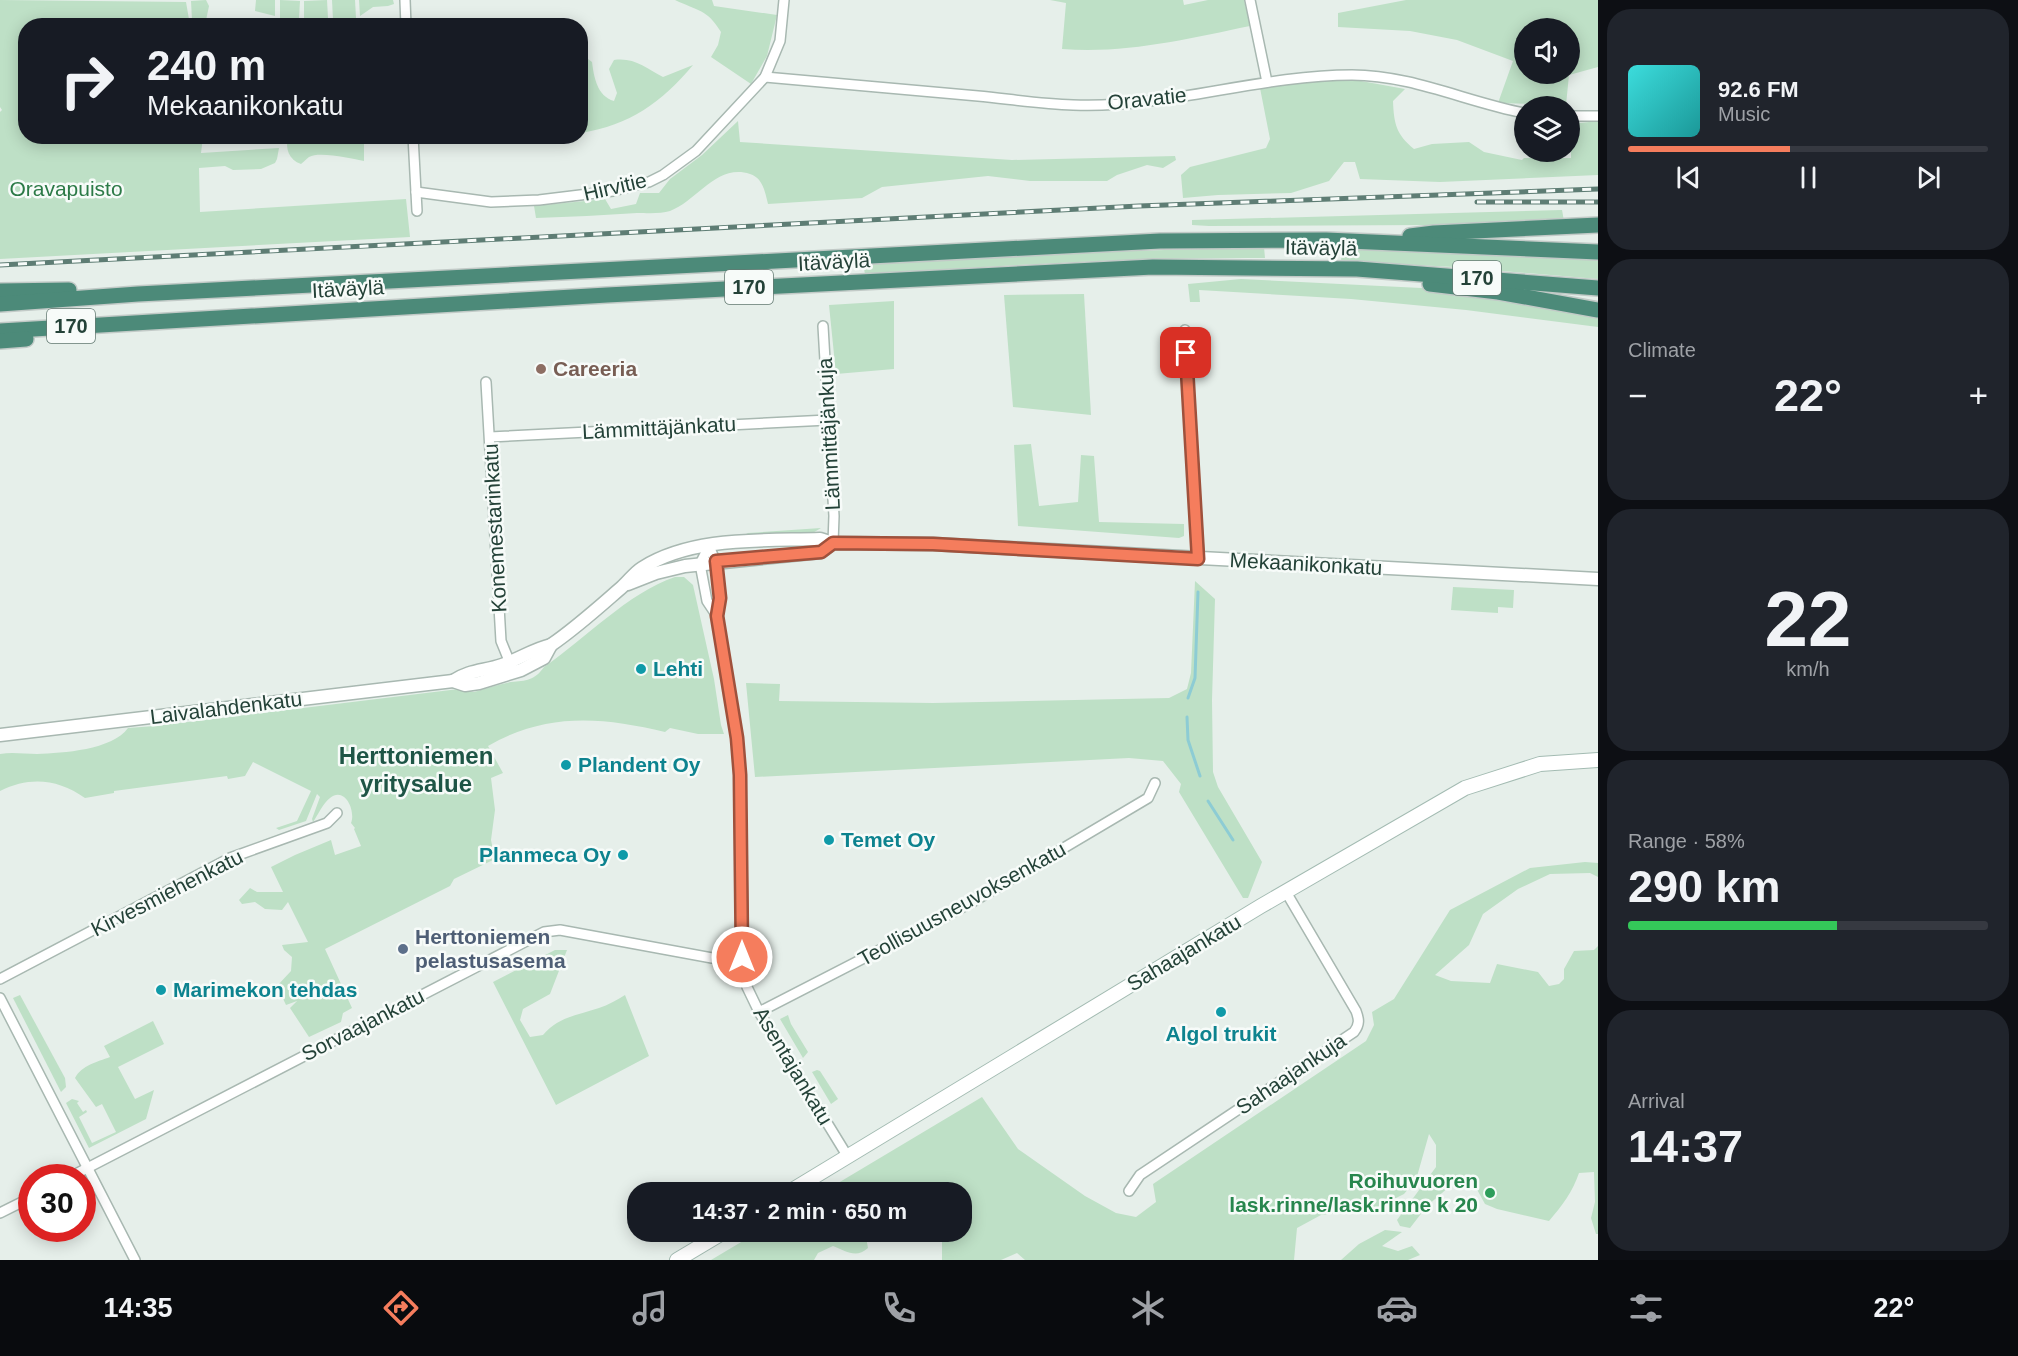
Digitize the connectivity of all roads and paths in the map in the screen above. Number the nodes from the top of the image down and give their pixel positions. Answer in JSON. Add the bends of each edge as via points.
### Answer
{"nodes":[{"id":1,"x":405,"y":0,"type":"edge"},
{"id":2,"x":784,"y":0,"type":"edge"},
{"id":3,"x":1250,"y":0,"type":"edge"},
{"id":4,"x":406,"y":18,"type":"edge"},
{"id":5,"x":765,"y":77,"type":"junction"},
{"id":6,"x":1267,"y":81,"type":"junction"},
{"id":7,"x":1514,"y":111,"type":"edge"},
{"id":8,"x":1580,"y":116,"type":"edge"},
{"id":9,"x":1598,"y":116,"type":"edge"},
{"id":10,"x":413,"y":144,"type":"edge"},
{"id":11,"x":416,"y":192,"type":"junction"},
{"id":12,"x":417,"y":211,"type":"dead end"},
{"id":13,"x":1598,"y":225,"type":"edge"},
{"id":14,"x":1375,"y":242,"type":"junction"},
{"id":15,"x":1598,"y":252,"type":"edge"},
{"id":16,"x":1357,"y":269,"type":"junction"},
{"id":17,"x":1598,"y":288,"type":"edge"},
{"id":18,"x":0,"y":291,"type":"edge"},
{"id":19,"x":138,"y":294,"type":"junction"},
{"id":20,"x":0,"y":304,"type":"edge"},
{"id":21,"x":1598,"y":310,"type":"edge"},
{"id":22,"x":141,"y":322,"type":"junction"},
{"id":23,"x":823,"y":326,"type":"dead end"},
{"id":24,"x":1185,"y":330,"type":"dead end"},
{"id":25,"x":0,"y":331,"type":"edge"},
{"id":26,"x":0,"y":342,"type":"edge"},
{"id":27,"x":486,"y":382,"type":"dead end"},
{"id":28,"x":828,"y":420,"type":"junction"},
{"id":29,"x":490,"y":437,"type":"junction"},
{"id":30,"x":833,"y":543,"type":"junction"},
{"id":31,"x":709,"y":546,"type":"junction"},
{"id":32,"x":1198,"y":559,"type":"junction"},
{"id":33,"x":716,"y":561,"type":"junction"},
{"id":34,"x":700,"y":564,"type":"junction"},
{"id":35,"x":1598,"y":579,"type":"edge"},
{"id":36,"x":624,"y":586,"type":"junction"},
{"id":37,"x":717,"y":616,"type":"junction"},
{"id":38,"x":512,"y":667,"type":"junction"},
{"id":39,"x":479,"y":677,"type":"joint"},
{"id":40,"x":0,"y":735,"type":"edge"},
{"id":41,"x":1598,"y":760,"type":"edge"},
{"id":42,"x":1155,"y":783,"type":"dead end"},
{"id":43,"x":337,"y":813,"type":"dead end"},
{"id":44,"x":1286,"y":892,"type":"junction"},
{"id":45,"x":742,"y":957,"type":"junction"},
{"id":46,"x":0,"y":979,"type":"edge"},
{"id":47,"x":0,"y":998,"type":"edge"},
{"id":48,"x":759,"y":1012,"type":"junction"},
{"id":49,"x":848,"y":1157,"type":"junction"},
{"id":50,"x":86,"y":1164,"type":"edge"},
{"id":51,"x":96,"y":1164,"type":"edge"},
{"id":52,"x":806,"y":1182,"type":"edge"},
{"id":53,"x":96,"y":1184,"type":"edge"},
{"id":54,"x":1129,"y":1191,"type":"dead end"},
{"id":55,"x":18,"y":1204,"type":"edge"},
{"id":56,"x":0,"y":1213,"type":"edge"},
{"id":57,"x":707,"y":1242,"type":"edge"},
{"id":58,"x":135,"y":1260,"type":"edge"},
{"id":59,"x":677,"y":1260,"type":"edge"}],
"edges":[{"from":1,"to":4,"type":"street"},
{"from":2,"to":5,"type":"street","name":"Hirvitie","via":[[780,41]]},
{"from":3,"to":6,"type":"street"},
{"from":5,"to":6,"type":"street","name":"Oravatie","via":[[1073,105],[1130,103]]},
{"from":5,"to":11,"type":"street","name":"Hirvitie","via":[[696,151],[649,182],[613,191],[539,200],[491,201]]},
{"from":6,"to":7,"type":"street","name":"Oravatie","via":[[1354,75],[1384,78]]},
{"from":8,"to":9,"type":"street"},
{"from":10,"to":11,"type":"street"},
{"from":11,"to":12,"type":"street"},
{"from":13,"to":14,"type":"highway","via":[[1434,233]]},
{"from":14,"to":15,"type":"highway","name":"Itäväylä","number":"170"},
{"from":14,"to":19,"type":"highway","name":"Itäväylä","number":"170","via":[[1126,242]]},
{"from":16,"to":17,"type":"highway","name":"Itäväylä","number":"170"},
{"from":16,"to":21,"type":"highway"},
{"from":16,"to":22,"type":"highway","name":"Itäväylä","number":"170","via":[[1141,268]]},
{"from":18,"to":19,"type":"highway","via":[[90,289]]},
{"from":19,"to":20,"type":"highway","name":"Itäväylä","number":"170"},
{"from":22,"to":25,"type":"highway","name":"Itäväylä","number":"170"},
{"from":22,"to":26,"type":"highway","via":[[79,335]]},
{"from":23,"to":28,"type":"street","name":"Lämmittäjänkuja"},
{"from":24,"to":32,"type":"street"},
{"from":27,"to":29,"type":"street","name":"Konemestarinkatu"},
{"from":28,"to":29,"type":"street","name":"Lämmittäjänkatu"},
{"from":28,"to":30,"type":"street","name":"Lämmittäjänkuja"},
{"from":29,"to":38,"type":"street","name":"Konemestarinkatu","via":[[500,634]]},
{"from":30,"to":31,"type":"street","name":"Mekaanikonkatu","via":[[820,539]]},
{"from":30,"to":32,"type":"street","name":"Mekaanikonkatu","via":[[933,544]]},
{"from":30,"to":33,"type":"street","name":"Mekaanikonkatu","via":[[821,552]]},
{"from":31,"to":33,"type":"street","name":"Asentajankatu"},
{"from":31,"to":34,"type":"street"},
{"from":31,"to":36,"type":"street","name":"Mekaanikonkatu","via":[[666,556],[640,569]]},
{"from":32,"to":35,"type":"street","name":"Mekaanikonkatu"},
{"from":33,"to":34,"type":"street","name":"Mekaanikonkatu"},
{"from":33,"to":37,"type":"street","name":"Asentajankatu","via":[[720,598]]},
{"from":34,"to":36,"type":"street","name":"Mekaanikonkatu","via":[[656,573]]},
{"from":34,"to":37,"type":"street","name":"Asentajankatu","via":[[707,601]]},
{"from":36,"to":38,"type":"street","name":"Mekaanikonkatu","via":[[551,645],[544,658]]},
{"from":37,"to":45,"type":"street","name":"Asentajankatu","via":[[740,775]]},
{"from":38,"to":39,"type":"street","name":"Mekaanikonkatu"},
{"from":39,"to":40,"type":"street","name":"Laivalahdenkatu","via":[[464,673],[453,681]]},
{"from":41,"to":44,"type":"main road","name":"Sahaajankatu","via":[[1540,764],[1465,788]]},
{"from":42,"to":48,"type":"street","name":"Teollisuusneuvoksenkatu","via":[[1148,798],[969,904]]},
{"from":43,"to":46,"type":"street","name":"Kirvesmiehenkatu","via":[[327,823],[230,858]]},
{"from":44,"to":49,"type":"main road","name":"Sahaajankatu"},
{"from":44,"to":54,"type":"street","name":"Sahaajankuja","via":[[1356,1011],[1358,1026],[1140,1175]]},
{"from":45,"to":48,"type":"street","name":"Asentajankatu","via":[[747,987]]},
{"from":45,"to":51,"type":"street","name":"Sorvaajankatu","via":[[712,958],[560,930],[544,932]]},
{"from":47,"to":50,"type":"street"},
{"from":48,"to":49,"type":"street","name":"Asentajankatu"},
{"from":49,"to":52,"type":"main road","name":"Sahaajankatu"},
{"from":53,"to":58,"type":"street"},
{"from":55,"to":56,"type":"street"},
{"from":57,"to":59,"type":"main road"}]}
